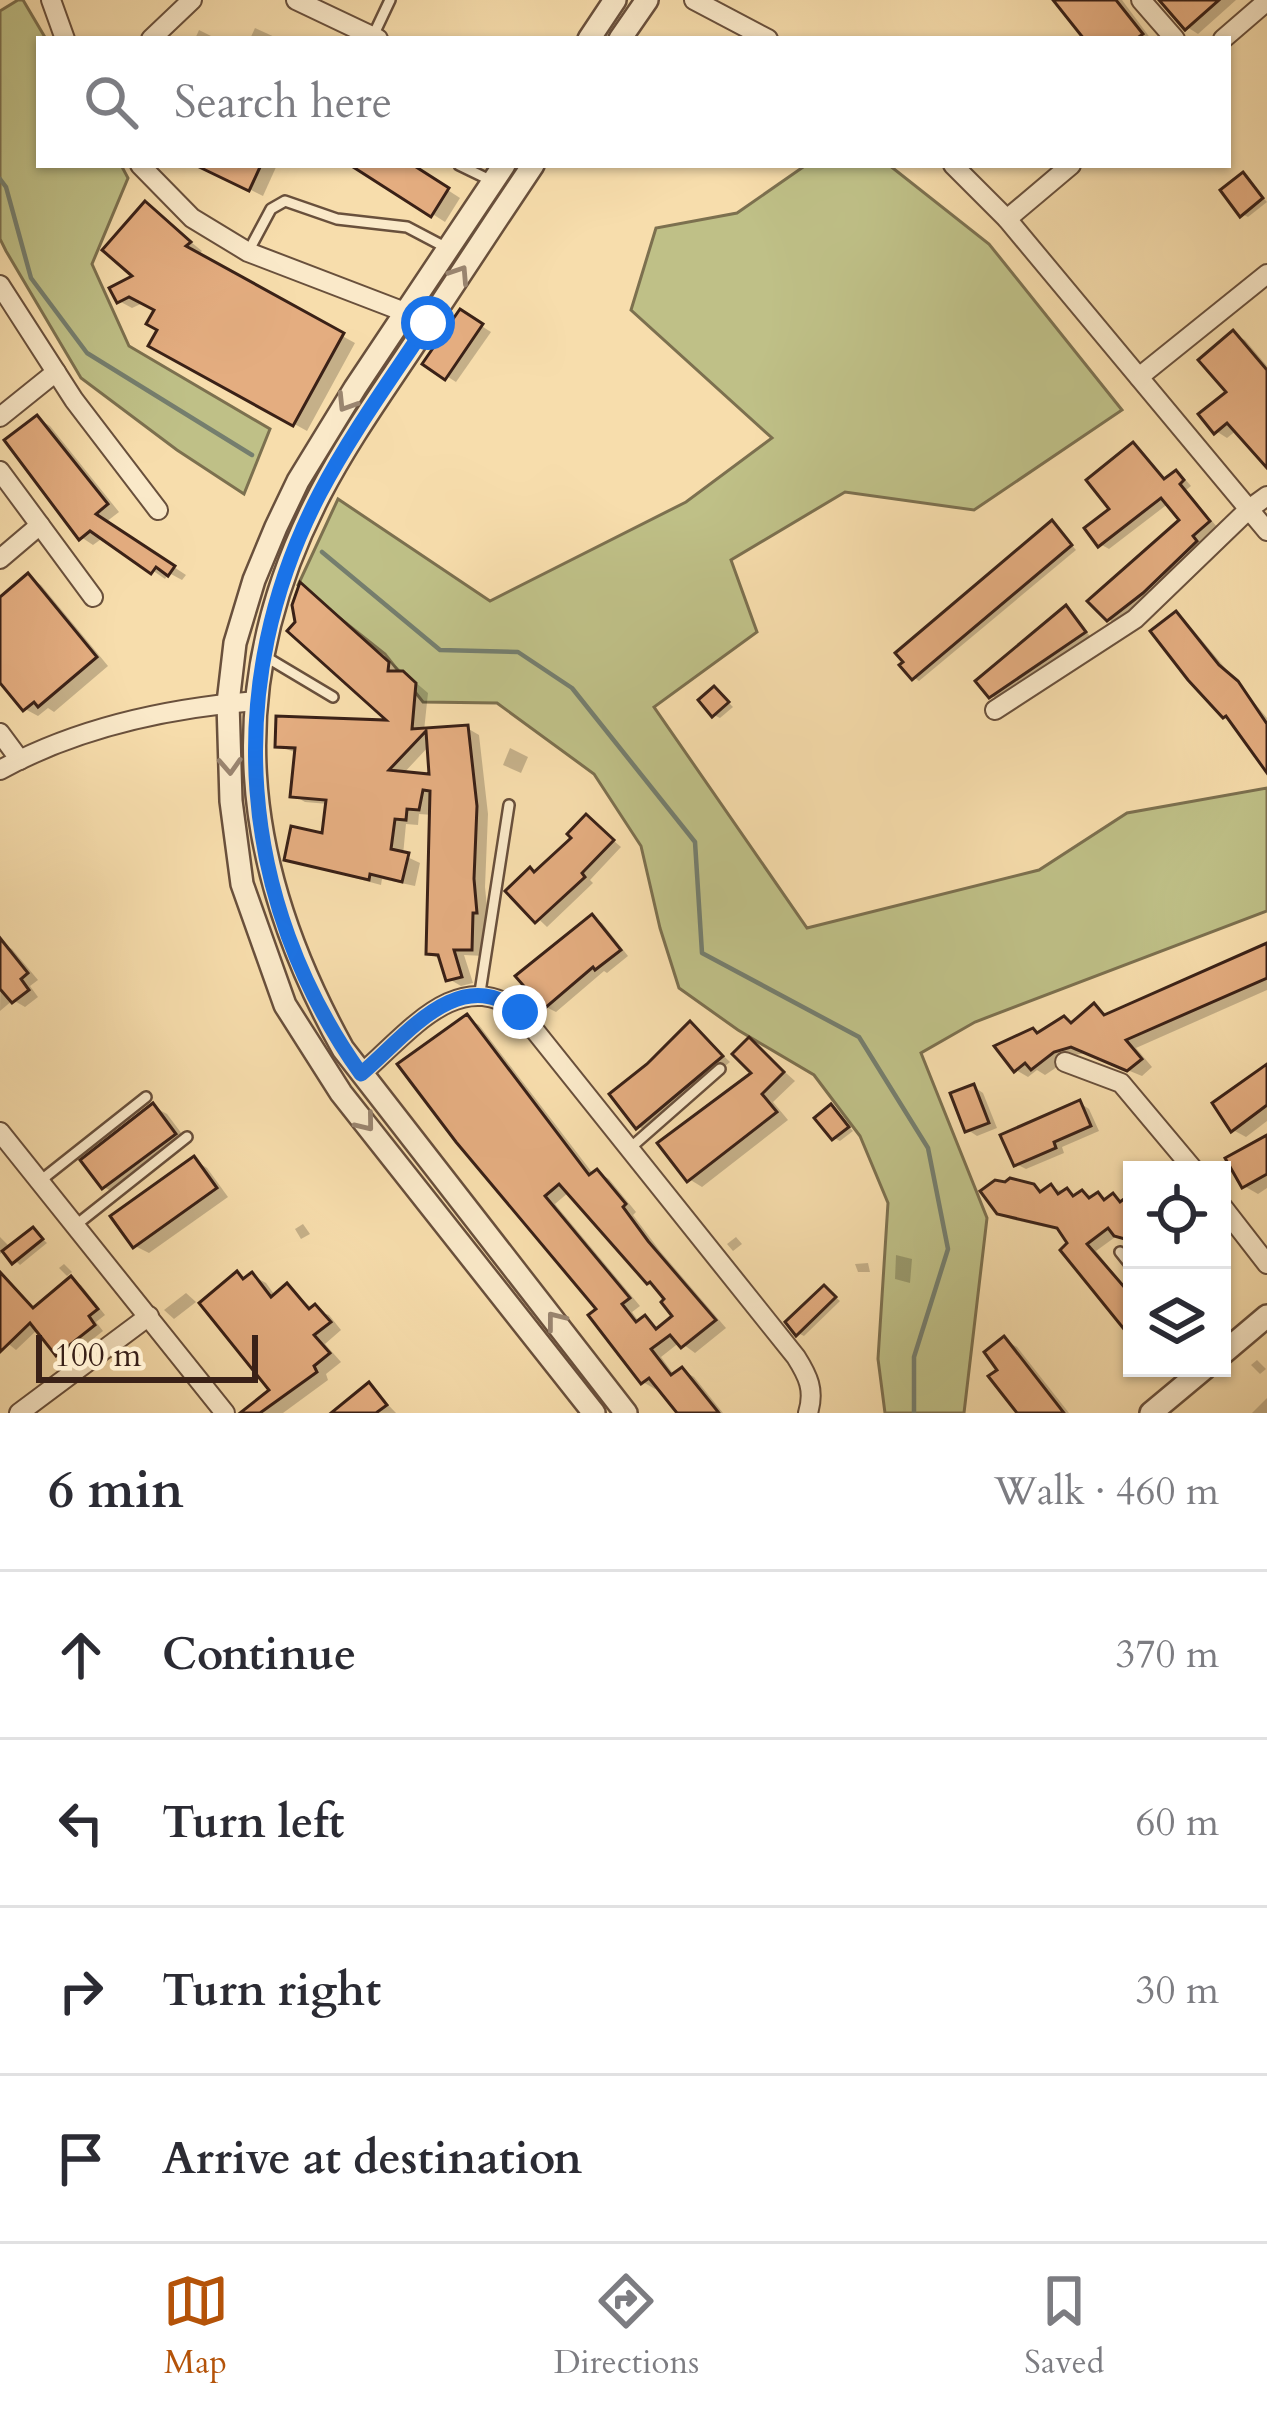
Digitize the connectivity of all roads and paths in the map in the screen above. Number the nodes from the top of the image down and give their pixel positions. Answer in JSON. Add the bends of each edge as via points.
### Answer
{"nodes":[{"id":1,"x":51,"y":0,"type":"edge"},
{"id":2,"x":192,"y":0,"type":"edge"},
{"id":3,"x":296,"y":0,"type":"edge"},
{"id":4,"x":390,"y":0,"type":"edge"},
{"id":5,"x":615,"y":0,"type":"edge"},
{"id":6,"x":646,"y":0,"type":"edge"},
{"id":7,"x":694,"y":0,"type":"edge"},
{"id":8,"x":1141,"y":0,"type":"edge"},
{"id":9,"x":1267,"y":1,"type":"edge"},
{"id":10,"x":63,"y":36,"type":"edge"},
{"id":11,"x":154,"y":36,"type":"edge"},
{"id":12,"x":372,"y":36,"type":"edge"},
{"id":13,"x":377,"y":36,"type":"edge"},
{"id":14,"x":591,"y":36,"type":"edge"},
{"id":15,"x":622,"y":36,"type":"edge"},
{"id":16,"x":762,"y":36,"type":"edge"},
{"id":17,"x":1172,"y":36,"type":"edge"},
{"id":18,"x":1226,"y":36,"type":"edge"},
{"id":19,"x":143,"y":168,"type":"edge"},
{"id":20,"x":531,"y":168,"type":"edge"},
{"id":21,"x":956,"y":168,"type":"edge"},
{"id":22,"x":1068,"y":168,"type":"edge"},
{"id":23,"x":498,"y":173,"type":"edge"},
{"id":24,"x":1007,"y":219,"type":"junction"},
{"id":25,"x":448,"y":249,"type":"junction"},
{"id":26,"x":248,"y":252,"type":"junction"},
{"id":27,"x":1267,"y":274,"type":"edge"},
{"id":28,"x":0,"y":285,"type":"edge"},
{"id":29,"x":407,"y":312,"type":"junction"},
{"id":30,"x":428,"y":323,"type":"junction"},
{"id":31,"x":56,"y":372,"type":"junction"},
{"id":32,"x":1139,"y":377,"type":"junction"},
{"id":33,"x":0,"y":417,"type":"edge"},
{"id":34,"x":0,"y":471,"type":"edge"},
{"id":35,"x":1267,"y":496,"type":"edge"},
{"id":36,"x":1249,"y":509,"type":"junction"},
{"id":37,"x":158,"y":510,"type":"dead end"},
{"id":38,"x":40,"y":525,"type":"junction"},
{"id":39,"x":1267,"y":531,"type":"edge"},
{"id":40,"x":0,"y":559,"type":"edge"},
{"id":41,"x":93,"y":597,"type":"dead end"},
{"id":42,"x":262,"y":654,"type":"junction"},
{"id":43,"x":333,"y":697,"type":"dead end"},
{"id":44,"x":257,"y":701,"type":"junction"},
{"id":45,"x":228,"y":704,"type":"junction"},
{"id":46,"x":995,"y":710,"type":"dead end"},
{"id":47,"x":0,"y":734,"type":"edge"},
{"id":48,"x":20,"y":760,"type":"junction"},
{"id":49,"x":0,"y":770,"type":"edge"},
{"id":50,"x":509,"y":805,"type":"dead end"},
{"id":51,"x":480,"y":992,"type":"junction"},
{"id":52,"x":1065,"y":1062,"type":"dead end"},
{"id":53,"x":720,"y":1069,"type":"dead end"},
{"id":54,"x":361,"y":1074,"type":"junction"},
{"id":55,"x":146,"y":1096,"type":"dead end"},
{"id":56,"x":0,"y":1132,"type":"edge"},
{"id":57,"x":187,"y":1137,"type":"dead end"},
{"id":58,"x":629,"y":1149,"type":"junction"},
{"id":59,"x":1187,"y":1161,"type":"edge"},
{"id":60,"x":40,"y":1181,"type":"junction"},
{"id":61,"x":1231,"y":1218,"type":"edge"},
{"id":62,"x":76,"y":1225,"type":"junction"},
{"id":63,"x":1120,"y":1252,"type":"dead end"},
{"id":64,"x":1123,"y":1256,"type":"edge"},
{"id":65,"x":1267,"y":1264,"type":"edge"},
{"id":66,"x":149,"y":1316,"type":"junction"},
{"id":67,"x":1267,"y":1316,"type":"edge"},
{"id":68,"x":1231,"y":1346,"type":"edge"},
{"id":69,"x":1196,"y":1377,"type":"edge"},
{"id":70,"x":1161,"y":1410,"type":"edge"},
{"id":71,"x":19,"y":1413,"type":"edge"},
{"id":72,"x":225,"y":1413,"type":"edge"},
{"id":73,"x":593,"y":1413,"type":"edge"},
{"id":74,"x":626,"y":1413,"type":"edge"},
{"id":75,"x":808,"y":1413,"type":"edge"}],
"edges":[{"from":1,"to":10,"type":"street"},
{"from":2,"to":11,"type":"street"},
{"from":3,"to":12,"type":"street"},
{"from":4,"to":13,"type":"lane"},
{"from":5,"to":14,"type":"street"},
{"from":6,"to":15,"type":"street"},
{"from":7,"to":16,"type":"street"},
{"from":8,"to":17,"type":"street"},
{"from":9,"to":18,"type":"street"},
{"from":19,"to":26,"type":"street","via":[[192,218]]},
{"from":30,"to":20,"type":"street","one_way":true},
{"from":21,"to":24,"type":"street"},
{"from":22,"to":24,"type":"street"},
{"from":23,"to":25,"type":"street"},
{"from":24,"to":32,"type":"street"},
{"from":25,"to":26,"type":"lane","via":[[407,227],[337,220],[285,202],[271,209]]},
{"from":25,"to":29,"type":"street"},
{"from":26,"to":29,"type":"street"},
{"from":27,"to":32,"type":"street"},
{"from":28,"to":31,"type":"street"},
{"from":29,"to":30,"type":"street"},
{"from":29,"to":45,"type":"street","one_way":true,"via":[[276,527],[236,643]]},
{"from":30,"to":42,"type":"street","via":[[320,493]]},
{"from":31,"to":33,"type":"street"},
{"from":31,"to":37,"type":"street"},
{"from":32,"to":36,"type":"street"},
{"from":34,"to":38,"type":"street"},
{"from":35,"to":36,"type":"street"},
{"from":36,"to":39,"type":"street"},
{"from":36,"to":46,"type":"street","via":[[1136,619]]},
{"from":38,"to":40,"type":"street"},
{"from":38,"to":41,"type":"street"},
{"from":42,"to":43,"type":"lane"},
{"from":42,"to":44,"type":"street"},
{"from":44,"to":45,"type":"street"},
{"from":44,"to":54,"type":"street","via":[[256,798],[269,875],[310,990]]},
{"from":45,"to":48,"type":"street","via":[[90,732]]},
{"from":45,"to":73,"type":"street","one_way":true,"via":[[242,884],[285,1005],[341,1093]]},
{"from":47,"to":48,"type":"street"},
{"from":48,"to":49,"type":"street"},
{"from":50,"to":51,"type":"lane"},
{"from":51,"to":54,"type":"street","via":[[442,1005]]},
{"from":51,"to":58,"type":"street","via":[[520,1012]]},
{"from":52,"to":59,"type":"street","via":[[1121,1083]]},
{"from":53,"to":58,"type":"lane"},
{"from":74,"to":54,"type":"street","one_way":true},
{"from":55,"to":60,"type":"lane"},
{"from":56,"to":60,"type":"street"},
{"from":57,"to":62,"type":"lane"},
{"from":58,"to":75,"type":"street","via":[[796,1357],[809,1379]]},
{"from":60,"to":62,"type":"street"},
{"from":61,"to":65,"type":"street"},
{"from":62,"to":66,"type":"street"},
{"from":63,"to":64,"type":"lane"},
{"from":66,"to":71,"type":"street"},
{"from":66,"to":72,"type":"street"},
{"from":67,"to":68,"type":"street"},
{"from":69,"to":70,"type":"street"}]}
